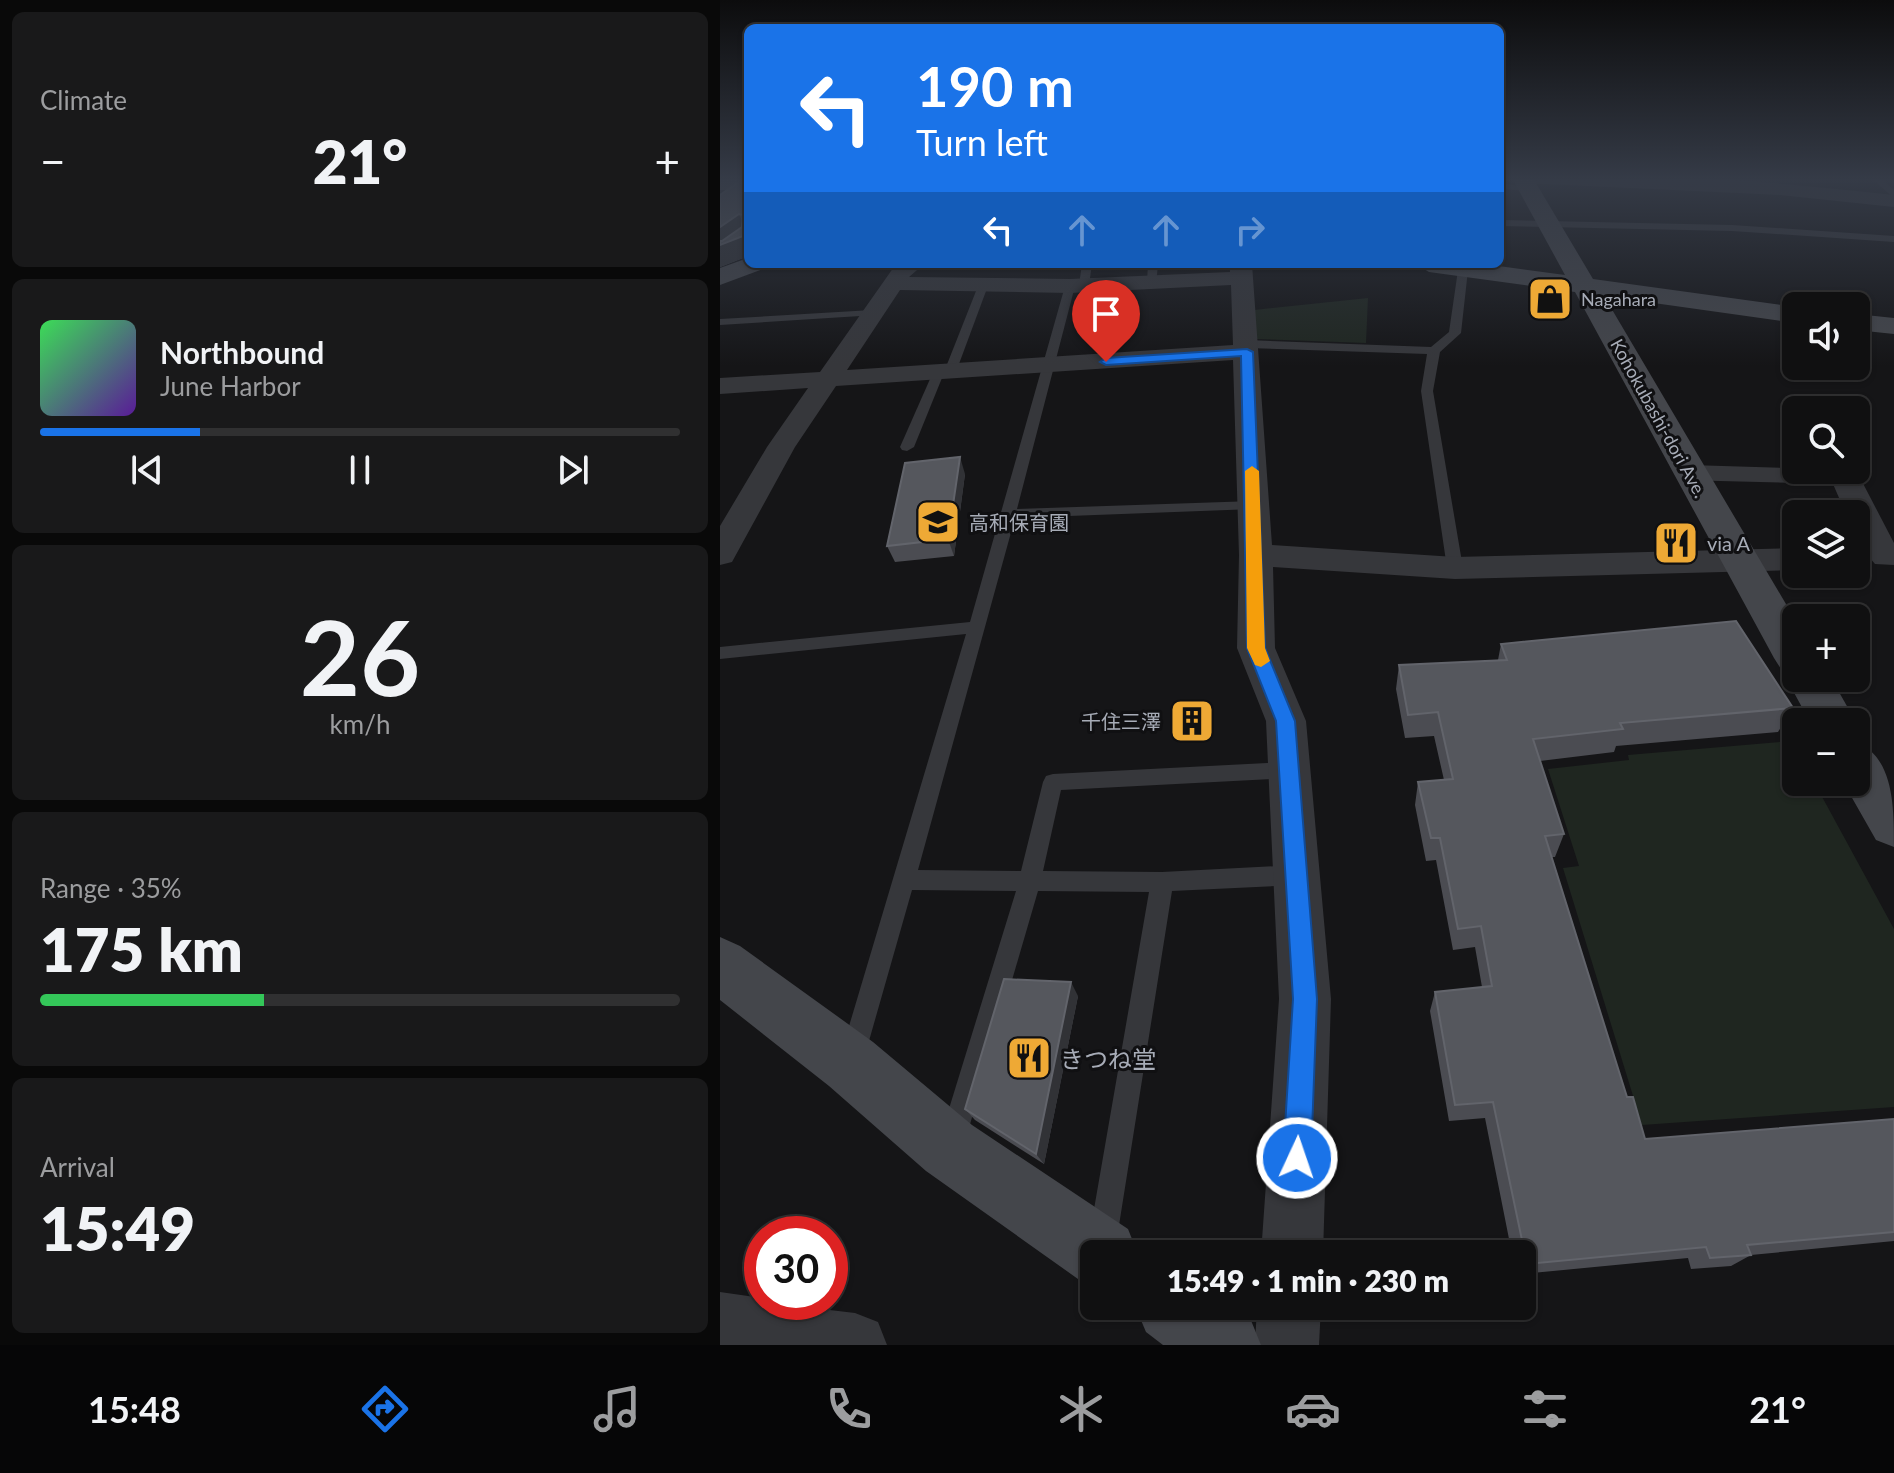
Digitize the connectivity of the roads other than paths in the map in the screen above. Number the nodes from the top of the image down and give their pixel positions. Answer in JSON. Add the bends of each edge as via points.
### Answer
{"nodes":[{"id":1,"x":1560,"y":241,"type":"edge"},
{"id":2,"x":744,"y":268,"type":"edge"},
{"id":3,"x":1452,"y":268,"type":"edge"},
{"id":4,"x":1463,"y":270,"type":"junction"},
{"id":5,"x":1241,"y":271,"type":"edge"},
{"id":6,"x":903,"y":273,"type":"edge"},
{"id":7,"x":1153,"y":273,"type":"edge"},
{"id":8,"x":720,"y":277,"type":"edge"},
{"id":9,"x":1080,"y":278,"type":"edge"},
{"id":10,"x":984,"y":283,"type":"junction"},
{"id":11,"x":1587,"y":288,"type":"junction"},
{"id":12,"x":872,"y":313,"type":"junction"},
{"id":13,"x":1782,"y":313,"type":"edge"},
{"id":14,"x":720,"y":322,"type":"edge"},
{"id":15,"x":1870,"y":323,"type":"edge"},
{"id":16,"x":1894,"y":326,"type":"edge"},
{"id":17,"x":1247,"y":348,"type":"junction"},
{"id":18,"x":1434,"y":351,"type":"junction"},
{"id":19,"x":1050,"y":365,"type":"junction"},
{"id":20,"x":944,"y":372,"type":"junction"},
{"id":21,"x":827,"y":380,"type":"junction"},
{"id":22,"x":720,"y":386,"type":"edge"},
{"id":23,"x":907,"y":447,"type":"dead end"},
{"id":24,"x":1690,"y":474,"type":"junction"},
{"id":25,"x":1254,"y":505,"type":"junction"},
{"id":26,"x":1008,"y":514,"type":"junction"},
{"id":27,"x":730,"y":516,"type":"edge"},
{"id":28,"x":720,"y":554,"type":"edge"},
{"id":29,"x":1256,"y":555,"type":"junction"},
{"id":30,"x":1879,"y":556,"type":"edge"},
{"id":31,"x":1782,"y":560,"type":"edge"},
{"id":32,"x":1739,"y":562,"type":"junction"},
{"id":33,"x":1455,"y":568,"type":"junction"},
{"id":34,"x":977,"y":627,"type":"junction"},
{"id":35,"x":1782,"y":634,"type":"edge"},
{"id":36,"x":720,"y":653,"type":"edge"},
{"id":37,"x":1289,"y":770,"type":"junction"},
{"id":38,"x":1870,"y":785,"type":"edge"},
{"id":39,"x":1894,"y":825,"type":"edge"},
{"id":40,"x":1297,"y":875,"type":"junction"},
{"id":41,"x":902,"y":880,"type":"junction"},
{"id":42,"x":1028,"y":882,"type":"junction"},
{"id":43,"x":1162,"y":882,"type":"junction"},
{"id":44,"x":720,"y":965,"type":"edge"},
{"id":45,"x":851,"y":1064,"type":"junction"},
{"id":46,"x":949,"y":1148,"type":"junction"},
{"id":47,"x":1083,"y":1240,"type":"edge"},
{"id":48,"x":1104,"y":1240,"type":"edge"},
{"id":49,"x":1293,"y":1240,"type":"edge"},
{"id":50,"x":1190,"y":1320,"type":"edge"},
{"id":51,"x":1288,"y":1320,"type":"edge"},
{"id":52,"x":720,"y":1324,"type":"edge"},
{"id":53,"x":855,"y":1345,"type":"edge"},
{"id":54,"x":1223,"y":1345,"type":"edge"},
{"id":55,"x":1287,"y":1345,"type":"edge"}],
"edges":[{"from":1,"to":11,"type":"main road","name":"Kohokubashi-dori Ave."},
{"from":2,"to":8,"type":"main road"},
{"from":3,"to":4,"type":"main road"},
{"from":4,"to":11,"type":"main road"},
{"from":4,"to":18,"type":"lane","via":[[1455,333]]},
{"from":5,"to":7,"type":"street"},
{"from":5,"to":17,"type":"street"},
{"from":6,"to":10,"type":"street"},
{"from":6,"to":12,"type":"street"},
{"from":7,"to":9,"type":"street"},
{"from":9,"to":10,"type":"street"},
{"from":9,"to":19,"type":"lane"},
{"from":10,"to":20,"type":"lane"},
{"from":11,"to":13,"type":"main road"},
{"from":11,"to":24,"type":"main road","name":"Kohokubashi-dori Ave."},
{"from":12,"to":14,"type":"lane"},
{"from":12,"to":21,"type":"street"},
{"from":15,"to":16,"type":"main road"},
{"from":17,"to":18,"type":"lane"},
{"from":17,"to":19,"type":"street"},
{"from":17,"to":25,"type":"street"},
{"from":18,"to":33,"type":"lane","via":[[1427,391]]},
{"from":19,"to":20,"type":"street"},
{"from":19,"to":26,"type":"lane"},
{"from":20,"to":21,"type":"street"},
{"from":20,"to":23,"type":"lane"},
{"from":21,"to":22,"type":"street"},
{"from":21,"to":27,"type":"street"},
{"from":24,"to":30,"type":"street","via":[[1844,475]]},
{"from":24,"to":32,"type":"main road","name":"Kohokubashi-dori Ave."},
{"from":25,"to":26,"type":"lane"},
{"from":25,"to":29,"type":"street"},
{"from":26,"to":34,"type":"lane"},
{"from":27,"to":28,"type":"street"},
{"from":29,"to":33,"type":"street"},
{"from":29,"to":37,"type":"street","via":[[1256,648],[1286,721]]},
{"from":31,"to":32,"type":"street"},
{"from":32,"to":33,"type":"street"},
{"from":32,"to":35,"type":"main road","name":"Kohokubashi-dori Ave."},
{"from":34,"to":36,"type":"lane"},
{"from":34,"to":41,"type":"lane"},
{"from":37,"to":40,"type":"street"},
{"from":37,"to":42,"type":"lane","via":[[1053,782]]},
{"from":38,"to":39,"type":"main road"},
{"from":40,"to":43,"type":"lane"},
{"from":40,"to":49,"type":"street","via":[[1305,999]]},
{"from":41,"to":42,"type":"lane"},
{"from":41,"to":45,"type":"lane"},
{"from":42,"to":43,"type":"lane"},
{"from":42,"to":46,"type":"lane"},
{"from":43,"to":48,"type":"lane"},
{"from":44,"to":45,"type":"main road"},
{"from":45,"to":46,"type":"main road"},
{"from":46,"to":47,"type":"main road"},
{"from":50,"to":54,"type":"main road"},
{"from":51,"to":55,"type":"street"},
{"from":52,"to":53,"type":"street"}]}
